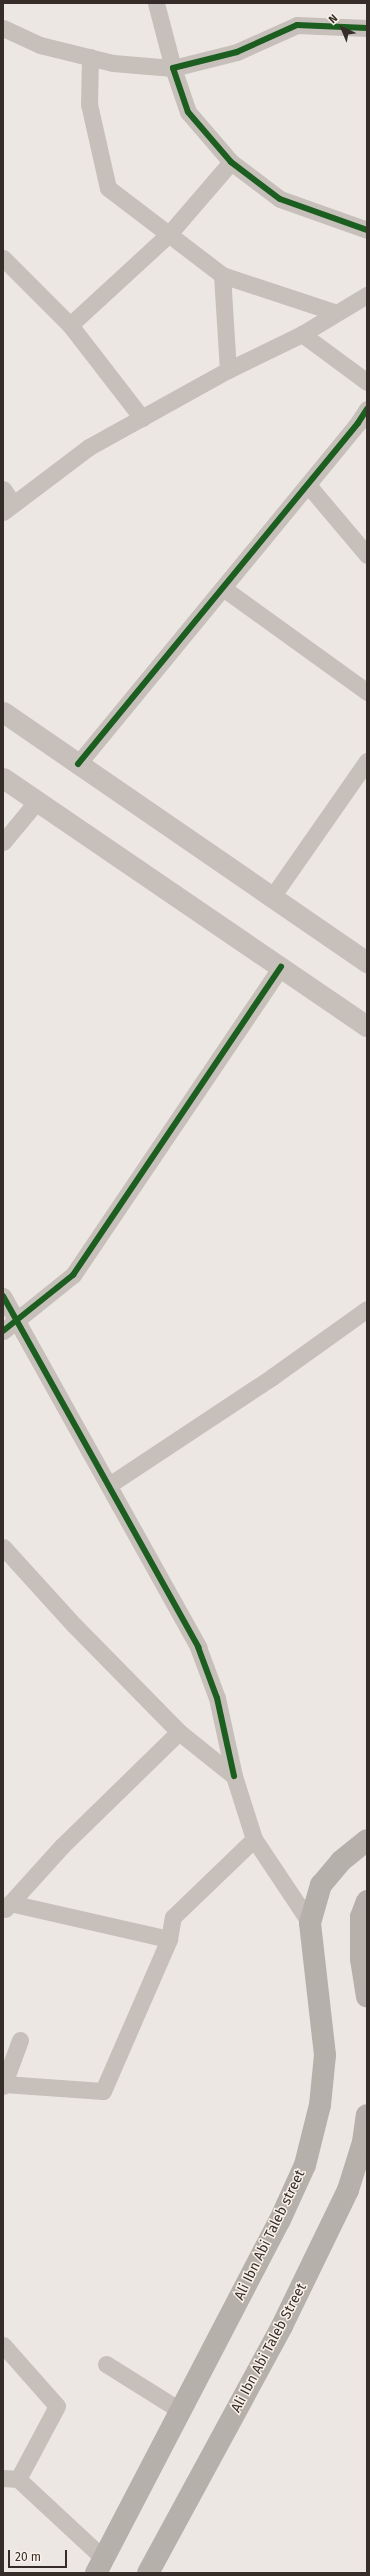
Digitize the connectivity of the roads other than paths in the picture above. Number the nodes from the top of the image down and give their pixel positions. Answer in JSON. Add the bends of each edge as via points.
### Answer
{"nodes":[{"id":1,"x":156,"y":3,"type":"edge"},
{"id":2,"x":3,"y":28,"type":"edge"},
{"id":3,"x":367,"y":28,"type":"edge"},
{"id":4,"x":90,"y":57,"type":"junction"},
{"id":5,"x":174,"y":68,"type":"junction"},
{"id":6,"x":231,"y":162,"type":"junction"},
{"id":7,"x":367,"y":230,"type":"edge"},
{"id":8,"x":169,"y":234,"type":"junction"},
{"id":9,"x":3,"y":258,"type":"edge"},
{"id":10,"x":222,"y":275,"type":"junction"},
{"id":11,"x":367,"y":295,"type":"edge"},
{"id":12,"x":334,"y":312,"type":"junction"},
{"id":13,"x":70,"y":325,"type":"junction"},
{"id":14,"x":302,"y":334,"type":"junction"},
{"id":15,"x":228,"y":370,"type":"junction"},
{"id":16,"x":367,"y":382,"type":"edge"},
{"id":17,"x":367,"y":409,"type":"edge"},
{"id":18,"x":142,"y":418,"type":"junction"},
{"id":19,"x":363,"y":429,"type":"edge"},
{"id":20,"x":308,"y":485,"type":"junction"},
{"id":21,"x":3,"y":489,"type":"edge"},
{"id":22,"x":8,"y":508,"type":"edge"},
{"id":23,"x":367,"y":556,"type":"edge"},
{"id":24,"x":223,"y":588,"type":"junction"},
{"id":25,"x":367,"y":692,"type":"edge"},
{"id":26,"x":3,"y":712,"type":"edge"},
{"id":27,"x":367,"y":761,"type":"edge"},
{"id":28,"x":78,"y":764,"type":"junction"},
{"id":29,"x":3,"y":778,"type":"edge"},
{"id":30,"x":37,"y":801,"type":"junction"},
{"id":31,"x":3,"y":842,"type":"edge"},
{"id":32,"x":272,"y":897,"type":"junction"},
{"id":33,"x":367,"y":962,"type":"edge"},
{"id":34,"x":281,"y":967,"type":"junction"},
{"id":35,"x":367,"y":1026,"type":"edge"},
{"id":36,"x":3,"y":1296,"type":"edge"},
{"id":37,"x":367,"y":1309,"type":"edge"},
{"id":38,"x":9,"y":1326,"type":"edge"},
{"id":39,"x":109,"y":1485,"type":"junction"},
{"id":40,"x":3,"y":1547,"type":"edge"},
{"id":41,"x":179,"y":1732,"type":"junction"},
{"id":42,"x":234,"y":1776,"type":"junction"},
{"id":43,"x":254,"y":1839,"type":"junction"},
{"id":44,"x":367,"y":1840,"type":"edge"},
{"id":45,"x":367,"y":1901,"type":"edge"},
{"id":46,"x":7,"y":1907,"type":"edge"},
{"id":47,"x":310,"y":1923,"type":"junction"},
{"id":48,"x":169,"y":1939,"type":"junction"},
{"id":49,"x":364,"y":1964,"type":"edge"},
{"id":50,"x":367,"y":1997,"type":"edge"},
{"id":51,"x":20,"y":2040,"type":"dead end"},
{"id":52,"x":3,"y":2085,"type":"edge"},
{"id":53,"x":367,"y":2115,"type":"edge"},
{"id":54,"x":3,"y":2345,"type":"edge"},
{"id":55,"x":106,"y":2364,"type":"dead end"},
{"id":56,"x":181,"y":2411,"type":"junction"},
{"id":57,"x":11,"y":2478,"type":"edge"},
{"id":58,"x":100,"y":2566,"type":"edge"},
{"id":59,"x":148,"y":2573,"type":"edge"}],
"edges":[{"from":1,"to":5,"type":"street"},
{"from":2,"to":4,"type":"street","via":[[40,45]]},
{"from":3,"to":5,"type":"street","via":[[296,25],[237,52]]},
{"from":4,"to":5,"type":"street","via":[[113,63]]},
{"from":4,"to":8,"type":"street","via":[[89,104],[108,188]]},
{"from":5,"to":6,"type":"street","via":[[188,112]]},
{"from":6,"to":7,"type":"street","via":[[280,199]]},
{"from":6,"to":8,"type":"street"},
{"from":8,"to":10,"type":"street"},
{"from":8,"to":13,"type":"street"},
{"from":9,"to":13,"type":"street"},
{"from":10,"to":12,"type":"street"},
{"from":10,"to":15,"type":"street"},
{"from":11,"to":12,"type":"street"},
{"from":12,"to":14,"type":"street"},
{"from":13,"to":18,"type":"street"},
{"from":14,"to":15,"type":"street"},
{"from":14,"to":16,"type":"street"},
{"from":15,"to":18,"type":"street"},
{"from":17,"to":19,"type":"street"},
{"from":18,"to":22,"type":"street","via":[[89,447]]},
{"from":19,"to":20,"type":"street"},
{"from":20,"to":23,"type":"street"},
{"from":20,"to":24,"type":"street"},
{"from":21,"to":22,"type":"street"},
{"from":24,"to":25,"type":"street"},
{"from":24,"to":28,"type":"street"},
{"from":26,"to":28,"type":"street"},
{"from":27,"to":32,"type":"street"},
{"from":28,"to":32,"type":"street"},
{"from":29,"to":30,"type":"street"},
{"from":30,"to":31,"type":"street"},
{"from":30,"to":34,"type":"street"},
{"from":32,"to":33,"type":"street"},
{"from":34,"to":35,"type":"street"},
{"from":34,"to":38,"type":"street","via":[[73,1275]]},
{"from":36,"to":38,"type":"street"},
{"from":37,"to":39,"type":"street","via":[[272,1377]]},
{"from":38,"to":39,"type":"street"},
{"from":39,"to":42,"type":"street","via":[[198,1647],[217,1698]]},
{"from":40,"to":41,"type":"street","via":[[74,1625]]},
{"from":41,"to":42,"type":"street"},
{"from":41,"to":46,"type":"street","via":[[62,1846]]},
{"from":42,"to":43,"type":"street"},
{"from":43,"to":47,"type":"street"},
{"from":43,"to":48,"type":"street","via":[[173,1917]]},
{"from":44,"to":47,"type":"main road","name":"Ali Ibn Abi Taleb street","via":[[341,1861],[320,1885]]},
{"from":45,"to":49,"type":"main road","via":[[361,1917]]},
{"from":46,"to":48,"type":"street"},
{"from":47,"to":56,"type":"main road","name":"Ali Ibn Abi Taleb street","via":[[325,2054],[320,2105],[305,2165],[279,2222]]},
{"from":48,"to":52,"type":"street","via":[[103,2091]]},
{"from":49,"to":50,"type":"main road"},
{"from":51,"to":52,"type":"street"},
{"from":53,"to":59,"type":"main road","name":"Ali Ibn Abi Taleb Street","via":[[363,2142],[348,2190],[282,2326]]},
{"from":54,"to":57,"type":"street","via":[[57,2406]]},
{"from":55,"to":56,"type":"street"},
{"from":56,"to":58,"type":"main road","name":"Ali Ibn Abi Taleb street"},
{"from":57,"to":58,"type":"street"}]}
